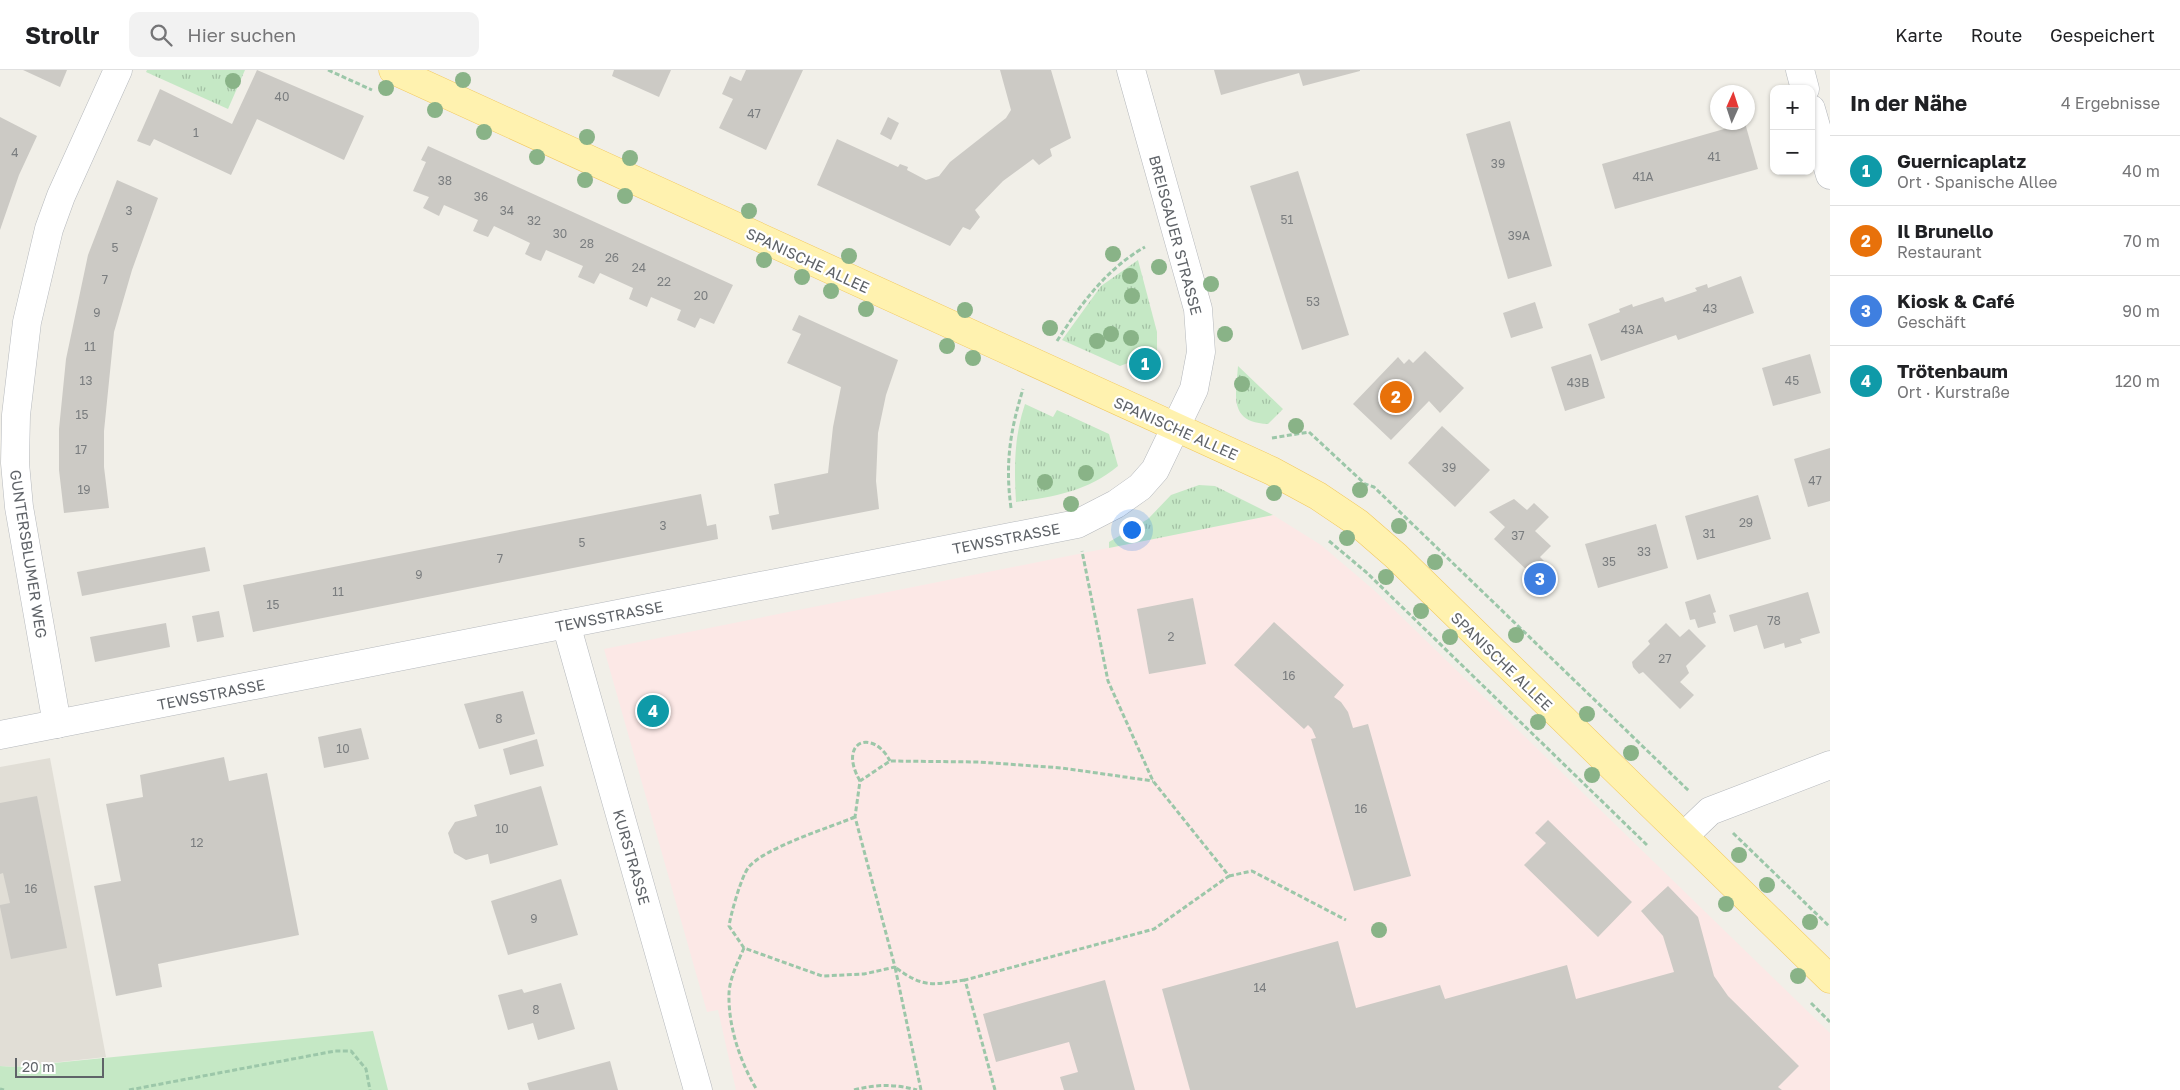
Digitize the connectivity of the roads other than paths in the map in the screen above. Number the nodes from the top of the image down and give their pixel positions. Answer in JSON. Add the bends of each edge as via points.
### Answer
{"nodes":[{"id":1,"x":118,"y":70,"type":"edge"},
{"id":2,"x":392,"y":70,"type":"edge"},
{"id":3,"x":1131,"y":70,"type":"edge"},
{"id":4,"x":1800,"y":70,"type":"edge"},
{"id":5,"x":1804,"y":85,"type":"edge"},
{"id":6,"x":1815,"y":123,"type":"edge"},
{"id":7,"x":1830,"y":175,"type":"edge"},
{"id":8,"x":1177,"y":428,"type":"junction"},
{"id":9,"x":566,"y":624,"type":"junction"},
{"id":10,"x":57,"y":724,"type":"junction"},
{"id":11,"x":0,"y":735,"type":"edge"},
{"id":12,"x":1830,"y":765,"type":"edge"},
{"id":13,"x":1684,"y":836,"type":"junction"},
{"id":14,"x":1830,"y":979,"type":"edge"},
{"id":15,"x":698,"y":1090,"type":"edge"}],
"edges":[{"from":1,"to":10,"type":"street","name":"GUNTERSBLUMER WEG","via":[[49,229],[27,322],[16,415],[15,463],[19,507]]},
{"from":2,"to":8,"type":"main road","name":"SPANISCHE ALLEE"},
{"from":3,"to":8,"type":"street","name":"BREISGAUER STRASSE","via":[[1198,309],[1201,352],[1194,389]]},
{"from":4,"to":5,"type":"street"},
{"from":6,"to":7,"type":"street"},
{"from":8,"to":9,"type":"street","name":"TEWSSTRASSE","via":[[1155,470],[1140,487],[1116,504],[1077,524]]},
{"from":8,"to":13,"type":"main road","name":"SPANISCHE ALLEE","via":[[1272,471],[1358,523],[1396,556]]},
{"from":9,"to":10,"type":"street","name":"TEWSSTRASSE"},
{"from":9,"to":15,"type":"street","name":"KURSTRASSE"},
{"from":10,"to":11,"type":"street","name":"TEWSSTRASSE"},
{"from":12,"to":13,"type":"street","via":[[1710,810]]},
{"from":13,"to":14,"type":"main road","name":"SPANISCHE ALLEE"}]}
